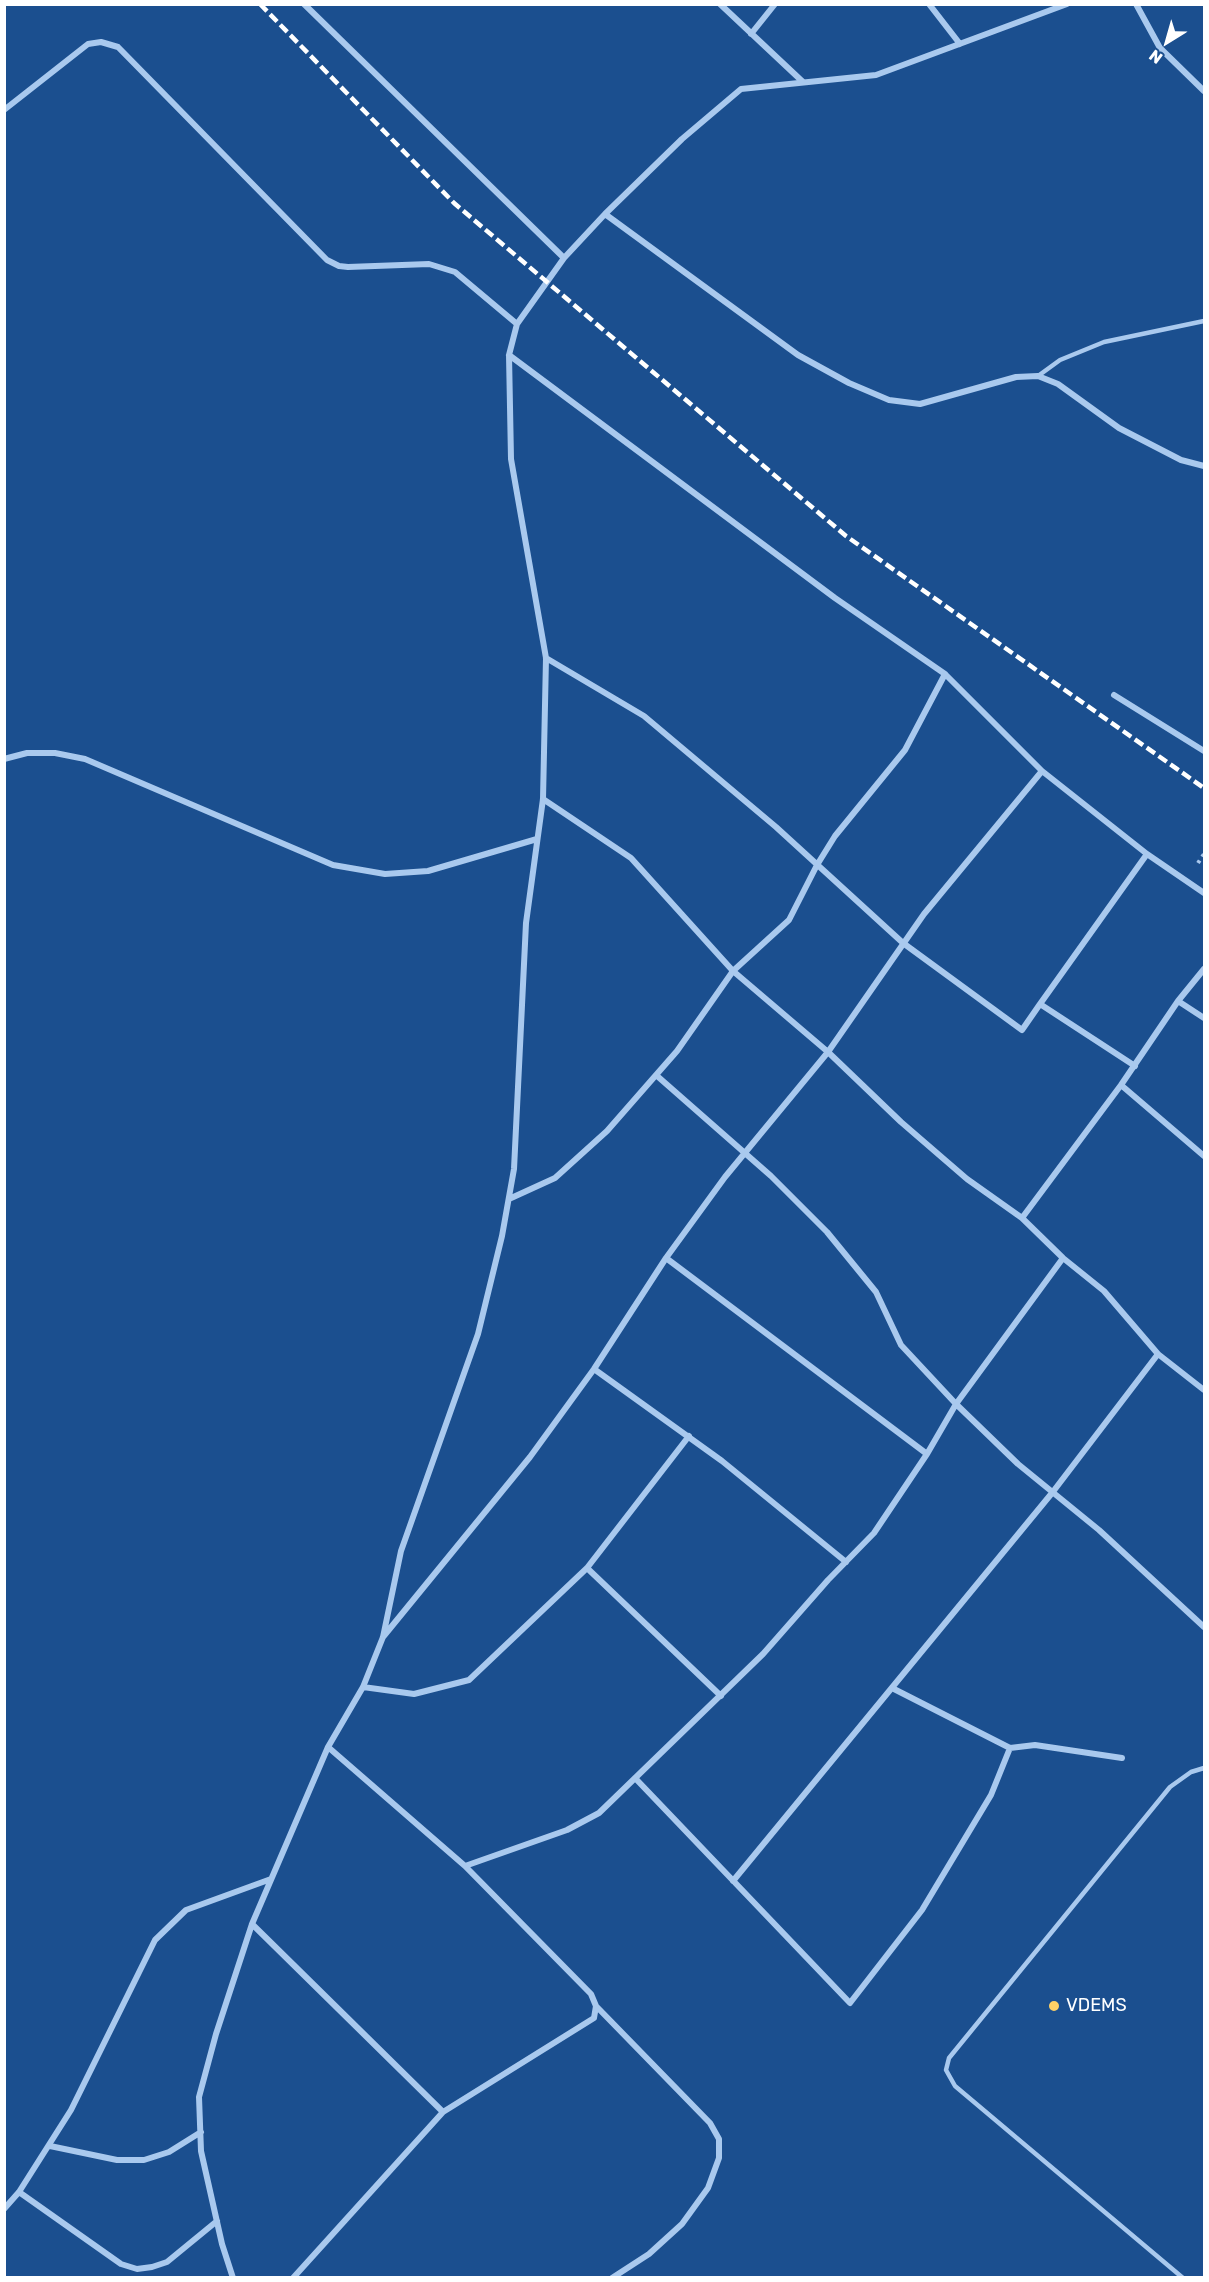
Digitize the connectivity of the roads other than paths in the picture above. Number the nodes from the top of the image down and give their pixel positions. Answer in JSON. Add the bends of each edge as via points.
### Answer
{"nodes":[{"id":1,"x":304,"y":4,"type":"edge"},
{"id":2,"x":720,"y":4,"type":"edge"},
{"id":3,"x":775,"y":4,"type":"edge"},
{"id":4,"x":929,"y":4,"type":"edge"},
{"id":5,"x":1067,"y":4,"type":"edge"},
{"id":6,"x":1136,"y":4,"type":"edge"},
{"id":7,"x":751,"y":34,"type":"junction"},
{"id":8,"x":960,"y":44,"type":"junction"},
{"id":9,"x":803,"y":82,"type":"junction"},
{"id":10,"x":1204,"y":91,"type":"edge"},
{"id":11,"x":4,"y":110,"type":"edge"},
{"id":12,"x":604,"y":214,"type":"junction"},
{"id":13,"x":564,"y":258,"type":"junction"},
{"id":14,"x":1204,"y":321,"type":"edge"},
{"id":15,"x":517,"y":324,"type":"junction"},
{"id":16,"x":509,"y":355,"type":"junction"},
{"id":17,"x":1038,"y":376,"type":"junction"},
{"id":18,"x":1204,"y":466,"type":"edge"},
{"id":19,"x":546,"y":658,"type":"junction"},
{"id":20,"x":945,"y":674,"type":"junction"},
{"id":21,"x":1114,"y":695,"type":"dead end"},
{"id":22,"x":1204,"y":751,"type":"edge"},
{"id":23,"x":4,"y":759,"type":"edge"},
{"id":24,"x":1042,"y":771,"type":"junction"},
{"id":25,"x":543,"y":799,"type":"junction"},
{"id":26,"x":537,"y":839,"type":"junction"},
{"id":27,"x":1147,"y":854,"type":"junction"},
{"id":28,"x":817,"y":865,"type":"junction"},
{"id":29,"x":1204,"y":893,"type":"edge"},
{"id":30,"x":903,"y":943,"type":"junction"},
{"id":31,"x":1204,"y":969,"type":"edge"},
{"id":32,"x":733,"y":971,"type":"junction"},
{"id":33,"x":1179,"y":1001,"type":"junction"},
{"id":34,"x":1040,"y":1004,"type":"junction"},
{"id":35,"x":1204,"y":1018,"type":"edge"},
{"id":36,"x":828,"y":1052,"type":"junction"},
{"id":37,"x":1135,"y":1066,"type":"junction"},
{"id":38,"x":656,"y":1075,"type":"junction"},
{"id":39,"x":1122,"y":1085,"type":"junction"},
{"id":40,"x":744,"y":1154,"type":"junction"},
{"id":41,"x":1204,"y":1156,"type":"edge"},
{"id":42,"x":509,"y":1199,"type":"junction"},
{"id":43,"x":1022,"y":1218,"type":"junction"},
{"id":44,"x":666,"y":1258,"type":"junction"},
{"id":45,"x":1063,"y":1258,"type":"junction"},
{"id":46,"x":1158,"y":1354,"type":"junction"},
{"id":47,"x":594,"y":1369,"type":"junction"},
{"id":48,"x":1204,"y":1390,"type":"edge"},
{"id":49,"x":956,"y":1404,"type":"junction"},
{"id":50,"x":689,"y":1436,"type":"junction"},
{"id":51,"x":927,"y":1454,"type":"junction"},
{"id":52,"x":1052,"y":1492,"type":"junction"},
{"id":53,"x":846,"y":1562,"type":"junction"},
{"id":54,"x":587,"y":1568,"type":"junction"},
{"id":55,"x":1204,"y":1627,"type":"edge"},
{"id":56,"x":383,"y":1638,"type":"junction"},
{"id":57,"x":363,"y":1687,"type":"junction"},
{"id":58,"x":892,"y":1688,"type":"junction"},
{"id":59,"x":721,"y":1696,"type":"junction"},
{"id":60,"x":328,"y":1747,"type":"junction"},
{"id":61,"x":1010,"y":1749,"type":"junction"},
{"id":62,"x":1122,"y":1758,"type":"dead end"},
{"id":63,"x":1204,"y":1768,"type":"edge"},
{"id":64,"x":635,"y":1778,"type":"junction"},
{"id":65,"x":465,"y":1866,"type":"junction"},
{"id":66,"x":271,"y":1879,"type":"junction"},
{"id":67,"x":733,"y":1881,"type":"junction"},
{"id":68,"x":252,"y":1924,"type":"junction"},
{"id":69,"x":597,"y":2006,"type":"junction"},
{"id":70,"x":443,"y":2112,"type":"junction"},
{"id":71,"x":201,"y":2133,"type":"junction"},
{"id":72,"x":50,"y":2146,"type":"junction"},
{"id":73,"x":19,"y":2193,"type":"junction"},
{"id":74,"x":4,"y":2209,"type":"edge"},
{"id":75,"x":217,"y":2221,"type":"junction"},
{"id":76,"x":233,"y":2277,"type":"edge"},
{"id":77,"x":293,"y":2277,"type":"edge"},
{"id":78,"x":612,"y":2277,"type":"edge"},
{"id":79,"x":1183,"y":2277,"type":"edge"}],
"edges":[{"from":1,"to":13,"type":"street"},
{"from":2,"to":7,"type":"street"},
{"from":3,"to":7,"type":"street"},
{"from":4,"to":8,"type":"street"},
{"from":5,"to":8,"type":"street"},
{"from":6,"to":10,"type":"street","via":[[1160,48]]},
{"from":7,"to":9,"type":"street"},
{"from":8,"to":9,"type":"street","via":[[876,75]]},
{"from":9,"to":12,"type":"street","via":[[741,89]]},
{"from":11,"to":15,"type":"street","via":[[88,44],[100,42],[118,47],[327,260],[348,267],[429,264],[455,272]]},
{"from":12,"to":13,"type":"street"},
{"from":12,"to":17,"type":"street","via":[[798,355],[889,400],[920,404],[1016,377]]},
{"from":13,"to":15,"type":"street"},
{"from":14,"to":17,"type":"lane","via":[[1104,342],[1060,360]]},
{"from":15,"to":16,"type":"street"},
{"from":16,"to":19,"type":"street","via":[[511,459]]},
{"from":16,"to":20,"type":"street","via":[[835,598]]},
{"from":17,"to":18,"type":"street","via":[[1058,384],[1119,428],[1181,460]]},
{"from":19,"to":25,"type":"street"},
{"from":19,"to":28,"type":"street","via":[[644,716]]},
{"from":20,"to":24,"type":"street"},
{"from":20,"to":28,"type":"street","via":[[905,750],[835,836]]},
{"from":21,"to":22,"type":"street"},
{"from":23,"to":26,"type":"street","via":[[27,753],[85,759],[333,865],[386,874],[428,870]]},
{"from":24,"to":27,"type":"street"},
{"from":24,"to":30,"type":"street"},
{"from":25,"to":26,"type":"street"},
{"from":25,"to":32,"type":"street","via":[[631,858]]},
{"from":26,"to":42,"type":"street","via":[[526,923],[514,1169]]},
{"from":27,"to":29,"type":"street"},
{"from":27,"to":34,"type":"street"},
{"from":28,"to":30,"type":"street"},
{"from":28,"to":32,"type":"street","via":[[789,920]]},
{"from":30,"to":34,"type":"street","via":[[1022,1030]]},
{"from":30,"to":36,"type":"street"},
{"from":31,"to":33,"type":"street"},
{"from":32,"to":36,"type":"street"},
{"from":32,"to":38,"type":"street"},
{"from":33,"to":35,"type":"street"},
{"from":33,"to":37,"type":"street"},
{"from":34,"to":37,"type":"street"},
{"from":36,"to":40,"type":"street"},
{"from":36,"to":43,"type":"street","via":[[967,1179]]},
{"from":37,"to":39,"type":"street"},
{"from":38,"to":40,"type":"street"},
{"from":38,"to":42,"type":"street","via":[[608,1131],[555,1178]]},
{"from":39,"to":41,"type":"street"},
{"from":39,"to":43,"type":"street"},
{"from":40,"to":44,"type":"street"},
{"from":40,"to":49,"type":"street","via":[[827,1232],[876,1293],[902,1345]]},
{"from":42,"to":56,"type":"street","via":[[478,1334],[401,1551]]},
{"from":43,"to":45,"type":"street"},
{"from":44,"to":47,"type":"street"},
{"from":44,"to":51,"type":"street"},
{"from":45,"to":46,"type":"street","via":[[1104,1291]]},
{"from":45,"to":49,"type":"street"},
{"from":46,"to":48,"type":"street"},
{"from":46,"to":52,"type":"street"},
{"from":47,"to":50,"type":"street"},
{"from":47,"to":56,"type":"street","via":[[530,1457]]},
{"from":49,"to":51,"type":"street"},
{"from":49,"to":52,"type":"street"},
{"from":50,"to":53,"type":"street"},
{"from":50,"to":54,"type":"street"},
{"from":51,"to":53,"type":"street","via":[[874,1533]]},
{"from":52,"to":55,"type":"street"},
{"from":52,"to":58,"type":"street"},
{"from":53,"to":59,"type":"street"},
{"from":54,"to":57,"type":"street","via":[[469,1680],[414,1694]]},
{"from":54,"to":59,"type":"street"},
{"from":56,"to":57,"type":"street"},
{"from":57,"to":60,"type":"street"},
{"from":58,"to":61,"type":"street"},
{"from":58,"to":67,"type":"street"},
{"from":59,"to":64,"type":"street"},
{"from":60,"to":65,"type":"street"},
{"from":60,"to":66,"type":"street"},
{"from":61,"to":62,"type":"street","via":[[1035,1745]]},
{"from":61,"to":67,"type":"street","via":[[991,1795],[922,1910],[850,2002]]},
{"from":63,"to":79,"type":"lane","via":[[1170,1787],[949,2058],[946,2070],[956,2086]]},
{"from":64,"to":65,"type":"street","via":[[598,1813],[567,1830]]},
{"from":64,"to":67,"type":"street"},
{"from":65,"to":69,"type":"street","via":[[591,1994]]},
{"from":66,"to":68,"type":"street"},
{"from":66,"to":72,"type":"street","via":[[186,1910],[154,1940]]},
{"from":68,"to":70,"type":"street"},
{"from":68,"to":71,"type":"street","via":[[199,2097]]},
{"from":69,"to":70,"type":"street","via":[[594,2018]]},
{"from":69,"to":78,"type":"street","via":[[710,2123],[719,2139],[719,2158],[708,2188],[682,2224],[649,2254]]},
{"from":70,"to":77,"type":"street"},
{"from":71,"to":72,"type":"street","via":[[169,2152],[144,2160],[117,2160]]},
{"from":71,"to":75,"type":"street","via":[[201,2151]]},
{"from":72,"to":73,"type":"street"},
{"from":73,"to":74,"type":"street"},
{"from":73,"to":75,"type":"street","via":[[121,2264],[137,2269],[167,2262]]},
{"from":75,"to":76,"type":"street"}]}
